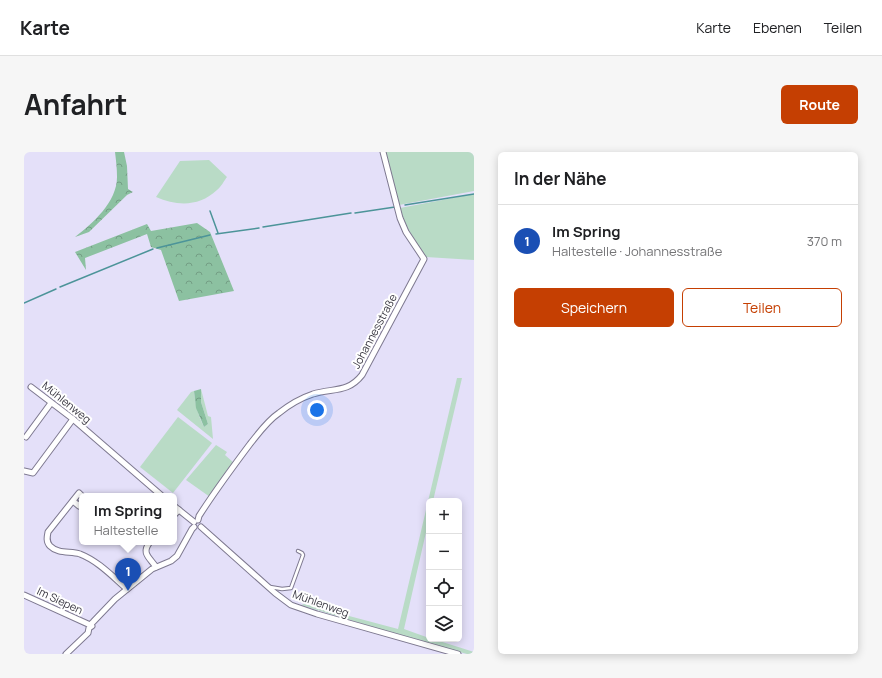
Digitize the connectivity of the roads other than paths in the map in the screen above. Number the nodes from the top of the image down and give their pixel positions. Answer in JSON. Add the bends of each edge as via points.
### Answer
{"nodes":[{"id":1,"x":384,"y":152,"type":"edge"},
{"id":2,"x":31,"y":387,"type":"dead end"},
{"id":3,"x":51,"y":403,"type":"junction"},
{"id":4,"x":72,"y":419,"type":"junction"},
{"id":5,"x":26,"y":437,"type":"dead end"},
{"id":6,"x":24,"y":471,"type":"edge"},
{"id":7,"x":79,"y":493,"type":"edge"},
{"id":8,"x":158,"y":493,"type":"edge"},
{"id":9,"x":73,"y":501,"type":"junction"},
{"id":10,"x":79,"y":506,"type":"edge"},
{"id":11,"x":179,"y":510,"type":"edge"},
{"id":12,"x":195,"y":523,"type":"junction"},
{"id":13,"x":148,"y":545,"type":"edge"},
{"id":14,"x":298,"y":551,"type":"dead end"},
{"id":15,"x":156,"y":567,"type":"junction"},
{"id":16,"x":268,"y":587,"type":"junction"},
{"id":17,"x":126,"y":589,"type":"junction"},
{"id":18,"x":24,"y":595,"type":"edge"},
{"id":19,"x":89,"y":625,"type":"junction"},
{"id":20,"x":66,"y":654,"type":"edge"},
{"id":21,"x":458,"y":654,"type":"edge"}],
"edges":[{"from":1,"to":12,"type":"street","name":"Johannesstraße","via":[[400,218],[424,259],[356,383],[345,388],[313,394],[295,402],[269,420],[228,473]]},
{"from":2,"to":3,"type":"street","name":"Mühlenweg"},
{"from":3,"to":4,"type":"street","name":"Mühlenweg"},
{"from":3,"to":5,"type":"street"},
{"from":4,"to":6,"type":"street","via":[[33,473]]},
{"from":4,"to":8,"type":"street","name":"Mühlenweg"},
{"from":7,"to":9,"type":"street"},
{"from":9,"to":10,"type":"street"},
{"from":9,"to":17,"type":"street","via":[[48,532],[46,538],[49,546],[56,550],[79,554],[103,568]]},
{"from":11,"to":12,"type":"street","name":"Mühlenweg"},
{"from":12,"to":15,"type":"street","name":"Johannesstraße","via":[[177,556]]},
{"from":12,"to":16,"type":"street","name":"Mühlenweg","via":[[201,523],[201,527]]},
{"from":13,"to":15,"type":"street","via":[[146,552]]},
{"from":14,"to":16,"type":"lane","via":[[303,555],[291,588]]},
{"from":15,"to":17,"type":"street","name":"Johannesstraße"},
{"from":16,"to":21,"type":"street","name":"Mühlenweg","via":[[291,604],[317,614]]},
{"from":17,"to":19,"type":"street","name":"Johannesstraße"},
{"from":18,"to":19,"type":"street","name":"Im Siepen"},
{"from":19,"to":20,"type":"street","name":"Johannesstraße","via":[[88,633]]}]}
